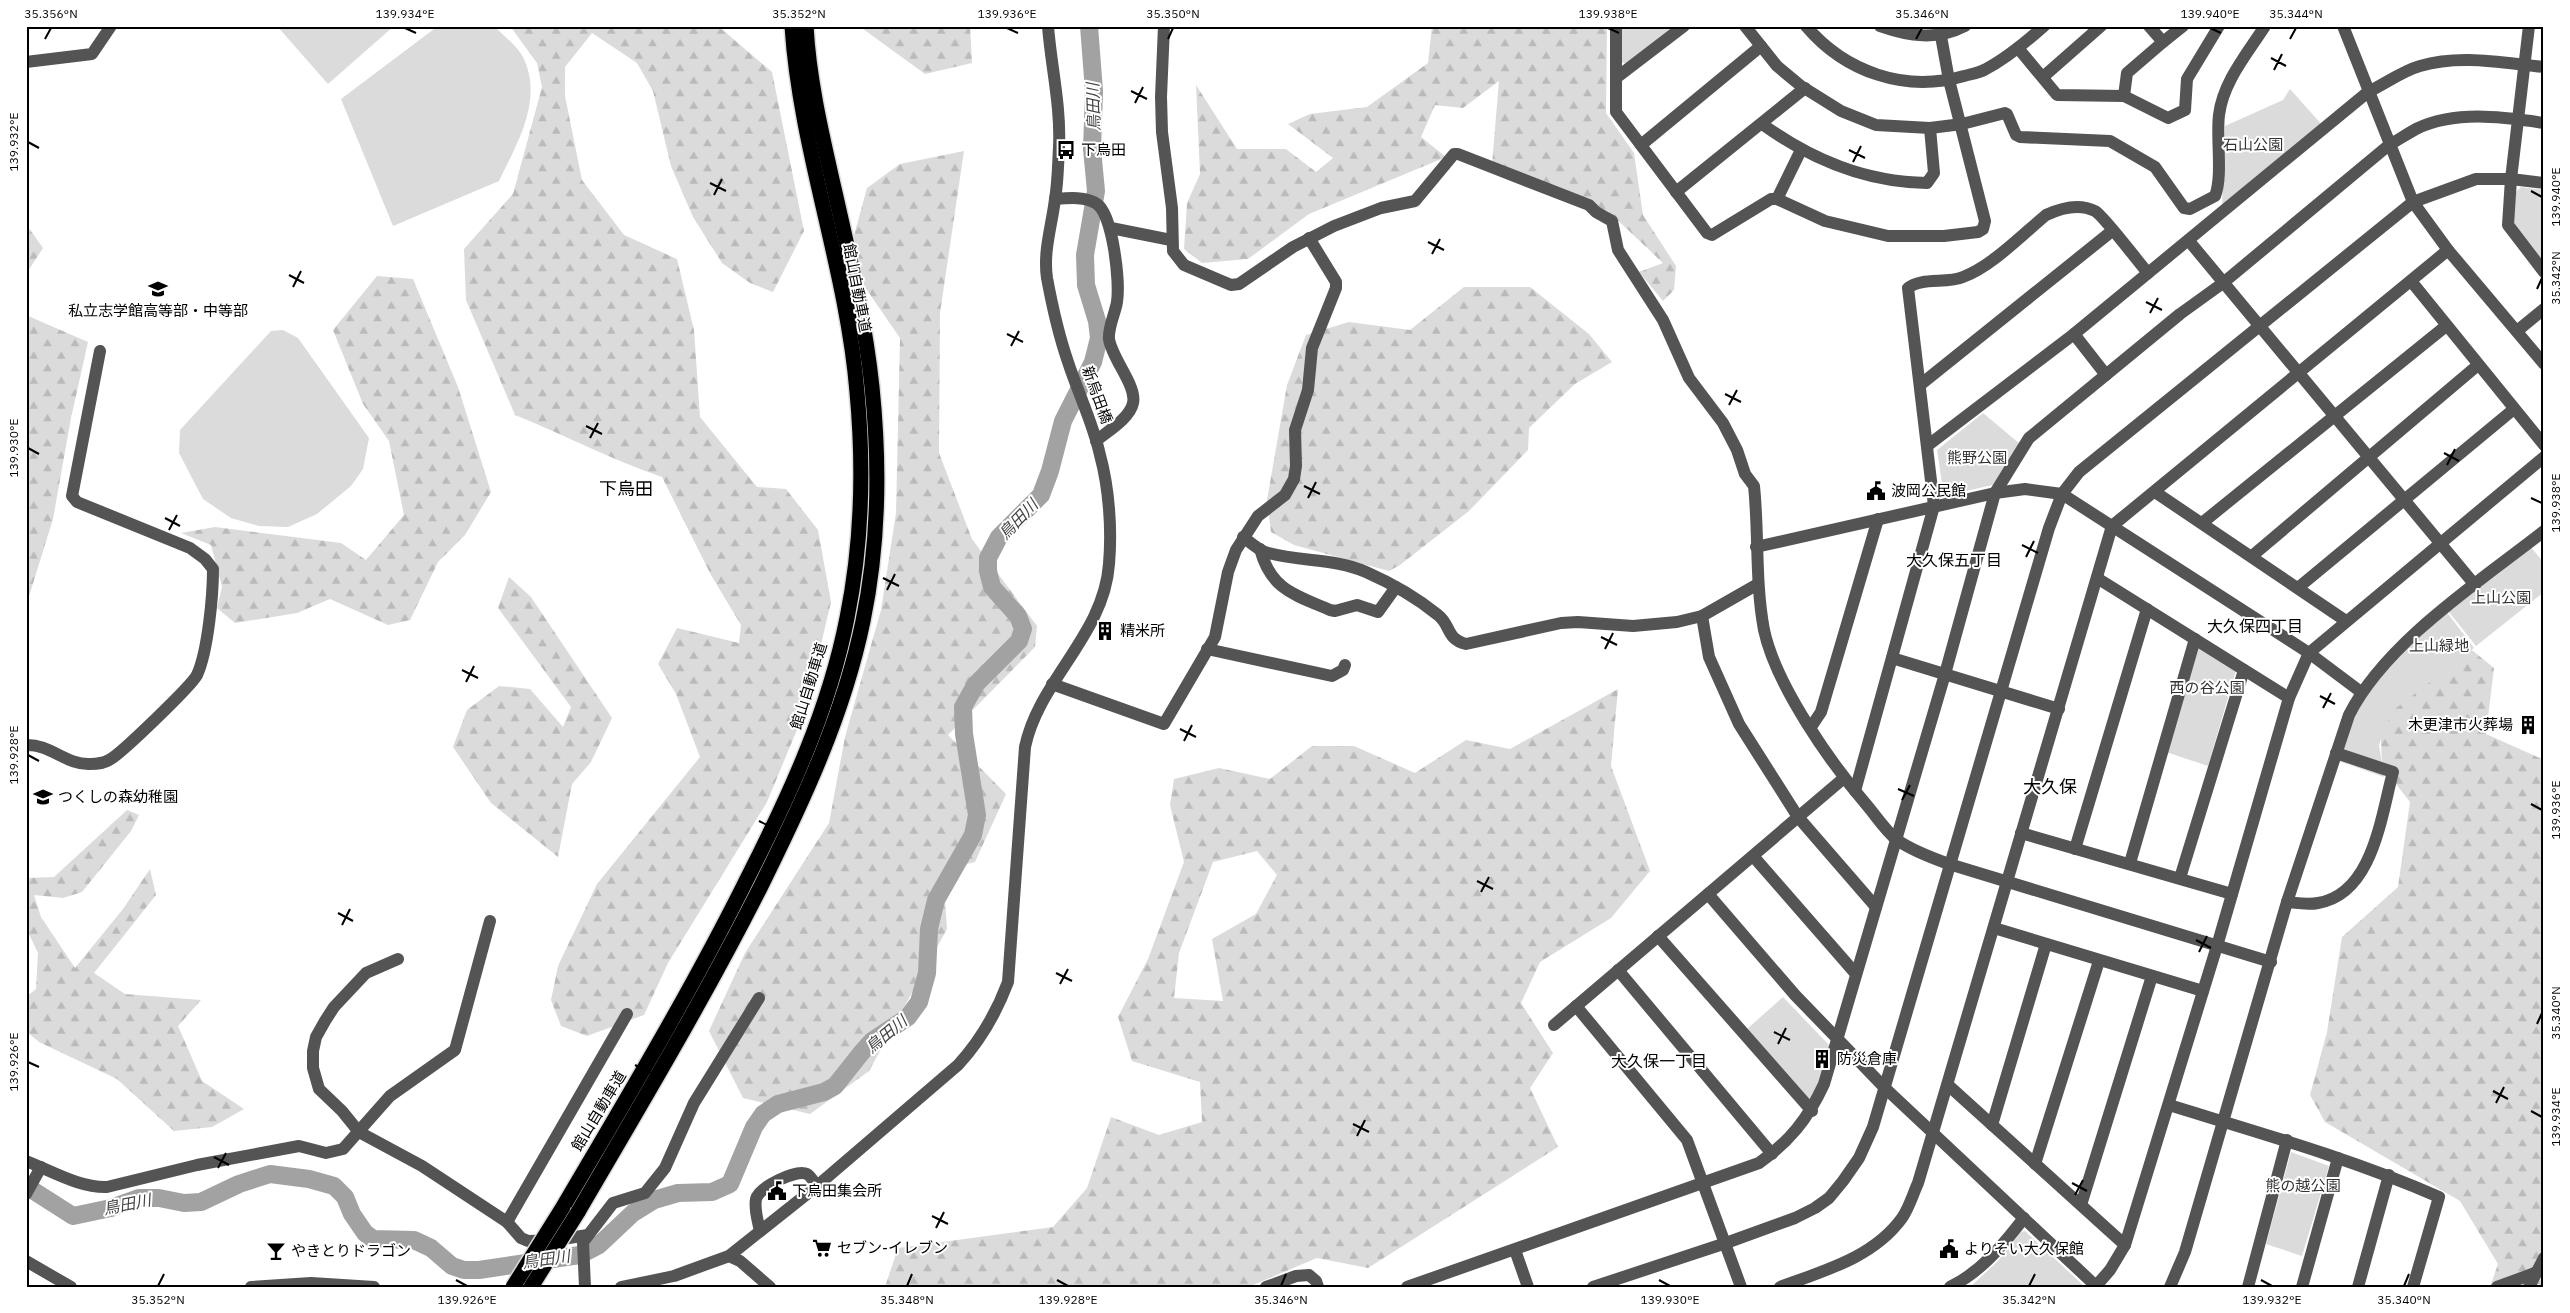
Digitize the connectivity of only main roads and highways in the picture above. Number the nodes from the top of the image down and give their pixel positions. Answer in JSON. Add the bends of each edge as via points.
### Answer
{"nodes":[{"id":1,"x":792,"y":26,"type":"edge"},
{"id":2,"x":806,"y":26,"type":"edge"},
{"id":3,"x":513,"y":1287,"type":"edge"},
{"id":4,"x":531,"y":1287,"type":"edge"}],
"edges":[{"from":1,"to":3,"type":"highway","name":"館山自動車道","bridge":true,"via":[[807,132],[842,293],[857,389],[860,504],[847,620],[827,696],[776,820],[726,922],[654,1053]]},
{"from":2,"to":4,"type":"highway","name":"館山自動車道","bridge":true,"via":[[814,96],[865,334],[872,388],[877,504],[863,621],[830,733],[790,826],[667,1060]]}]}
